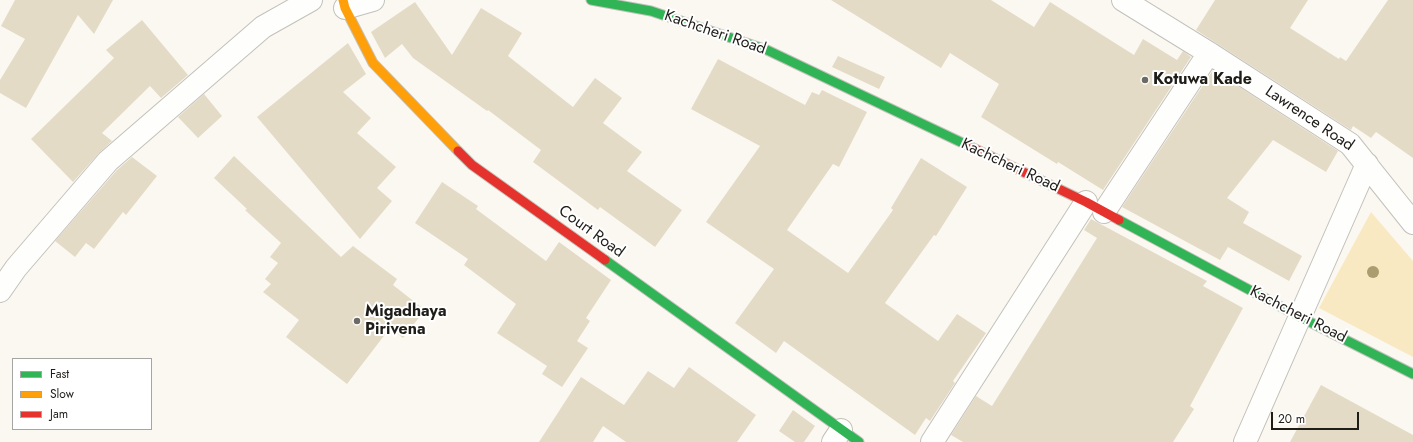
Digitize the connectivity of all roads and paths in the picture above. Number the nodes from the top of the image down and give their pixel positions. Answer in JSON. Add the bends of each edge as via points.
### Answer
{"nodes":[{"id":1,"x":311,"y":0,"type":"edge"},
{"id":2,"x":373,"y":0,"type":"edge"},
{"id":3,"x":591,"y":0,"type":"edge"},
{"id":4,"x":1123,"y":0,"type":"edge"},
{"id":5,"x":344,"y":4,"type":"edge"},
{"id":6,"x":1209,"y":53,"type":"junction"},
{"id":7,"x":1366,"y":164,"type":"junction"},
{"id":8,"x":1095,"y":207,"type":"junction"},
{"id":9,"x":1413,"y":223,"type":"edge"},
{"id":10,"x":0,"y":291,"type":"edge"},
{"id":11,"x":1300,"y":317,"type":"junction"},
{"id":12,"x":1413,"y":374,"type":"edge"},
{"id":13,"x":837,"y":436,"type":"edge"},
{"id":14,"x":859,"y":442,"type":"edge"},
{"id":15,"x":932,"y":442,"type":"edge"},
{"id":16,"x":1245,"y":442,"type":"edge"}],
"edges":[{"from":1,"to":10,"type":"street","via":[[263,27],[108,161],[16,268]]},
{"from":2,"to":5,"type":"street"},
{"from":3,"to":8,"type":"street","name":"Kachcheri Road","via":[[651,10],[767,50]]},
{"from":4,"to":6,"type":"street","name":"Lawrence Road"},
{"from":5,"to":13,"type":"street","name":"Court Road","via":[[373,63],[472,166]]},
{"from":6,"to":7,"type":"street","name":"Lawrence Road","via":[[1350,144]]},
{"from":6,"to":8,"type":"street"},
{"from":7,"to":9,"type":"street","name":"Lawrence Road"},
{"from":7,"to":11,"type":"street"},
{"from":8,"to":11,"type":"street","name":"Kachcheri Road"},
{"from":8,"to":15,"type":"street"},
{"from":11,"to":12,"type":"street","name":"Kachcheri Road"},
{"from":11,"to":16,"type":"street"},
{"from":13,"to":14,"type":"street","name":"Court Road"}]}
